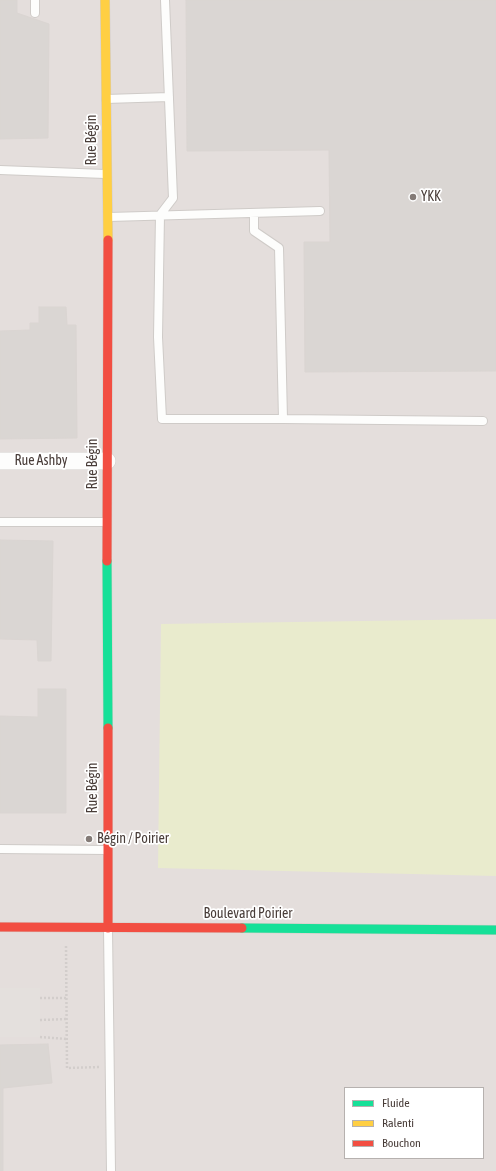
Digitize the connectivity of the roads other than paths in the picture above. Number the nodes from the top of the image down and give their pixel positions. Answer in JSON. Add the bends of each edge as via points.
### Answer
{"nodes":[{"id":1,"x":35,"y":0,"type":"edge"},
{"id":2,"x":105,"y":0,"type":"edge"},
{"id":3,"x":165,"y":0,"type":"edge"},
{"id":4,"x":35,"y":13,"type":"dead end"},
{"id":5,"x":169,"y":97,"type":"junction"},
{"id":6,"x":106,"y":99,"type":"junction"},
{"id":7,"x":0,"y":170,"type":"edge"},
{"id":8,"x":106,"y":174,"type":"junction"},
{"id":9,"x":320,"y":211,"type":"dead end"},
{"id":10,"x":254,"y":213,"type":"junction"},
{"id":11,"x":160,"y":215,"type":"junction"},
{"id":12,"x":108,"y":217,"type":"junction"},
{"id":13,"x":283,"y":419,"type":"junction"},
{"id":14,"x":483,"y":421,"type":"dead end"},
{"id":15,"x":0,"y":461,"type":"edge"},
{"id":16,"x":106,"y":462,"type":"junction"},
{"id":17,"x":0,"y":522,"type":"edge"},
{"id":18,"x":107,"y":522,"type":"junction"},
{"id":19,"x":0,"y":849,"type":"edge"},
{"id":20,"x":107,"y":850,"type":"junction"},
{"id":21,"x":0,"y":928,"type":"edge"},
{"id":22,"x":108,"y":928,"type":"junction"},
{"id":23,"x":496,"y":930,"type":"edge"},
{"id":24,"x":111,"y":1171,"type":"edge"}],
"edges":[{"from":1,"to":4,"type":"lane"},
{"from":2,"to":6,"type":"street","name":"Rue Bégin"},
{"from":3,"to":5,"type":"lane"},
{"from":5,"to":6,"type":"lane"},
{"from":5,"to":11,"type":"lane","via":[[173,198]]},
{"from":6,"to":8,"type":"street","name":"Rue Bégin"},
{"from":7,"to":8,"type":"lane"},
{"from":8,"to":12,"type":"street","name":"Rue Bégin"},
{"from":9,"to":10,"type":"lane"},
{"from":10,"to":11,"type":"lane"},
{"from":10,"to":13,"type":"lane","via":[[254,231],[279,248]]},
{"from":11,"to":12,"type":"lane"},
{"from":11,"to":13,"type":"lane","via":[[158,337],[162,419]]},
{"from":12,"to":16,"type":"street","name":"Rue Bégin"},
{"from":13,"to":14,"type":"lane"},
{"from":15,"to":16,"type":"street","name":"Rue Ashby"},
{"from":16,"to":18,"type":"street","name":"Rue Bégin"},
{"from":17,"to":18,"type":"lane"},
{"from":18,"to":20,"type":"street","name":"Rue Bégin"},
{"from":19,"to":20,"type":"lane"},
{"from":20,"to":22,"type":"street","name":"Rue Bégin"},
{"from":21,"to":22,"type":"street","name":"Boulevard Poirier"},
{"from":22,"to":23,"type":"street","name":"Boulevard Poirier"},
{"from":22,"to":24,"type":"lane"}]}
